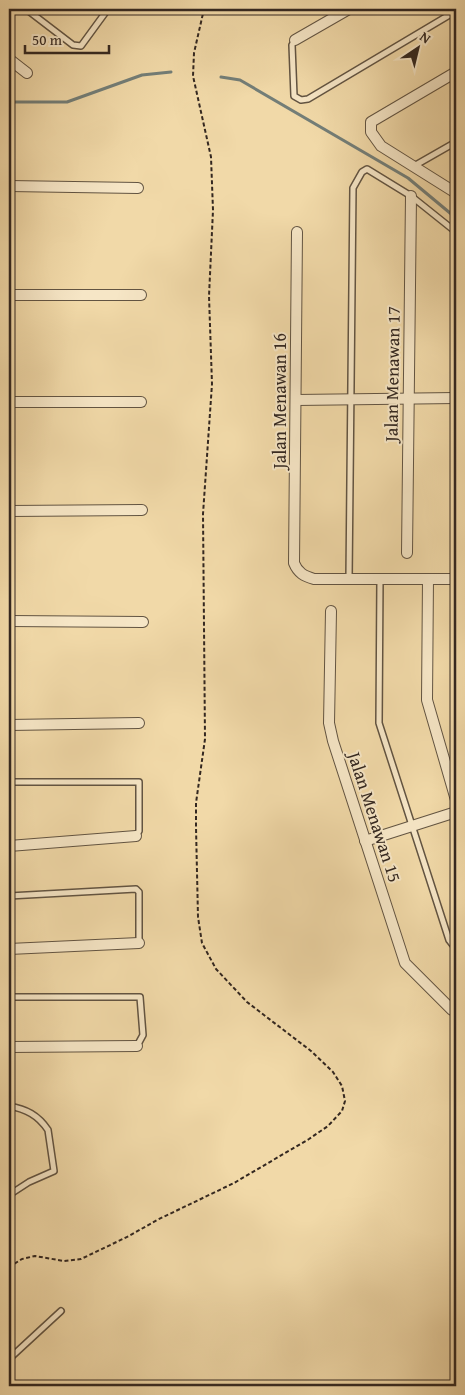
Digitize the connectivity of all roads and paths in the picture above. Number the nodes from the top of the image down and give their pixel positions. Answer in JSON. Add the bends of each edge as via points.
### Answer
{"nodes":[{"id":1,"x":26,"y":9,"type":"edge"},
{"id":2,"x":108,"y":9,"type":"edge"},
{"id":3,"x":204,"y":9,"type":"edge"},
{"id":4,"x":349,"y":9,"type":"edge"},
{"id":5,"x":456,"y":11,"type":"edge"},
{"id":6,"x":295,"y":40,"type":"joint"},
{"id":7,"x":9,"y":59,"type":"edge"},
{"id":8,"x":456,"y":72,"type":"edge"},
{"id":9,"x":27,"y":74,"type":"dead end"},
{"id":10,"x":456,"y":142,"type":"edge"},
{"id":11,"x":414,"y":167,"type":"junction"},
{"id":12,"x":9,"y":186,"type":"edge"},
{"id":13,"x":138,"y":188,"type":"dead end"},
{"id":14,"x":456,"y":193,"type":"edge"},
{"id":15,"x":411,"y":196,"type":"junction"},
{"id":16,"x":297,"y":232,"type":"dead end"},
{"id":17,"x":456,"y":232,"type":"edge"},
{"id":18,"x":9,"y":295,"type":"edge"},
{"id":19,"x":141,"y":295,"type":"dead end"},
{"id":20,"x":456,"y":398,"type":"edge"},
{"id":21,"x":351,"y":399,"type":"junction"},
{"id":22,"x":408,"y":399,"type":"junction"},
{"id":23,"x":296,"y":400,"type":"junction"},
{"id":24,"x":9,"y":402,"type":"edge"},
{"id":25,"x":141,"y":402,"type":"dead end"},
{"id":26,"x":142,"y":510,"type":"dead end"},
{"id":27,"x":9,"y":511,"type":"edge"},
{"id":28,"x":408,"y":552,"type":"dead end"},
{"id":29,"x":349,"y":579,"type":"junction"},
{"id":30,"x":380,"y":579,"type":"junction"},
{"id":31,"x":428,"y":579,"type":"junction"},
{"id":32,"x":456,"y":579,"type":"edge"},
{"id":33,"x":331,"y":611,"type":"dead end"},
{"id":34,"x":9,"y":621,"type":"edge"},
{"id":35,"x":143,"y":622,"type":"dead end"},
{"id":36,"x":139,"y":722,"type":"dead end"},
{"id":37,"x":9,"y":725,"type":"edge"},
{"id":38,"x":9,"y":782,"type":"edge"},
{"id":39,"x":456,"y":800,"type":"edge"},
{"id":40,"x":456,"y":812,"type":"edge"},
{"id":41,"x":412,"y":825,"type":"junction"},
{"id":42,"x":136,"y":836,"type":"joint"},
{"id":43,"x":365,"y":841,"type":"junction"},
{"id":44,"x":9,"y":846,"type":"edge"},
{"id":45,"x":9,"y":896,"type":"edge"},
{"id":46,"x":139,"y":943,"type":"joint"},
{"id":47,"x":9,"y":949,"type":"edge"},
{"id":48,"x":456,"y":949,"type":"edge"},
{"id":49,"x":9,"y":996,"type":"edge"},
{"id":50,"x":452,"y":1010,"type":"dead end"},
{"id":51,"x":137,"y":1046,"type":"joint"},
{"id":52,"x":9,"y":1047,"type":"edge"},
{"id":53,"x":9,"y":1106,"type":"edge"},
{"id":54,"x":9,"y":1195,"type":"edge"},
{"id":55,"x":9,"y":1267,"type":"edge"},
{"id":56,"x":61,"y":1311,"type":"dead end"},
{"id":57,"x":9,"y":1359,"type":"edge"}],
"edges":[{"from":1,"to":2,"type":"lane","via":[[73,45],[81,46]]},
{"from":3,"to":55,"type":"path","via":[[194,53],[193,76],[211,156],[213,210],[209,296],[212,384],[203,514],[205,739],[196,811],[202,943],[216,969],[247,1002],[333,1072],[342,1086],[345,1101],[342,1111],[328,1126],[309,1139],[234,1183],[129,1236],[81,1259],[35,1256],[22,1258]]},
{"from":4,"to":6,"type":"street"},
{"from":5,"to":6,"type":"lane","via":[[308,99],[294,96],[292,46]]},
{"from":7,"to":9,"type":"street"},
{"from":8,"to":11,"type":"street","via":[[371,122],[371,132],[381,146]]},
{"from":10,"to":11,"type":"lane"},
{"from":11,"to":14,"type":"street"},
{"from":12,"to":13,"type":"street"},
{"from":15,"to":17,"type":"lane"},
{"from":15,"to":21,"type":"lane","via":[[367,169],[353,188]]},
{"from":15,"to":22,"type":"street","name":"Jalan Menawan 17"},
{"from":16,"to":23,"type":"street","name":"Jalan Menawan 16"},
{"from":18,"to":19,"type":"street"},
{"from":20,"to":22,"type":"street"},
{"from":21,"to":22,"type":"street"},
{"from":21,"to":23,"type":"street"},
{"from":21,"to":29,"type":"lane"},
{"from":22,"to":28,"type":"street","name":"Jalan Menawan 17"},
{"from":23,"to":29,"type":"street","name":"Jalan Menawan 16","via":[[294,563],[304,576],[314,579]]},
{"from":24,"to":25,"type":"street"},
{"from":26,"to":27,"type":"street"},
{"from":29,"to":30,"type":"street"},
{"from":30,"to":31,"type":"street"},
{"from":30,"to":41,"type":"lane","via":[[378,718]]},
{"from":31,"to":32,"type":"street"},
{"from":31,"to":39,"type":"street","via":[[427,700]]},
{"from":33,"to":43,"type":"street","name":"Jalan Menawan 15","via":[[329,723]]},
{"from":34,"to":35,"type":"street"},
{"from":36,"to":37,"type":"street"},
{"from":38,"to":42,"type":"lane","via":[[139,782],[139,831]]},
{"from":40,"to":41,"type":"street"},
{"from":41,"to":43,"type":"street"},
{"from":41,"to":48,"type":"lane","via":[[449,940]]},
{"from":42,"to":44,"type":"street"},
{"from":43,"to":50,"type":"street","name":"Jalan Menawan 15","via":[[405,963]]},
{"from":45,"to":46,"type":"lane","via":[[136,889],[139,892]]},
{"from":46,"to":47,"type":"street"},
{"from":49,"to":51,"type":"lane","via":[[140,997],[143,1035]]},
{"from":51,"to":52,"type":"street"},
{"from":53,"to":54,"type":"lane","via":[[28,1111],[44,1124],[48,1130],[54,1171]]},
{"from":56,"to":57,"type":"lane"}]}
